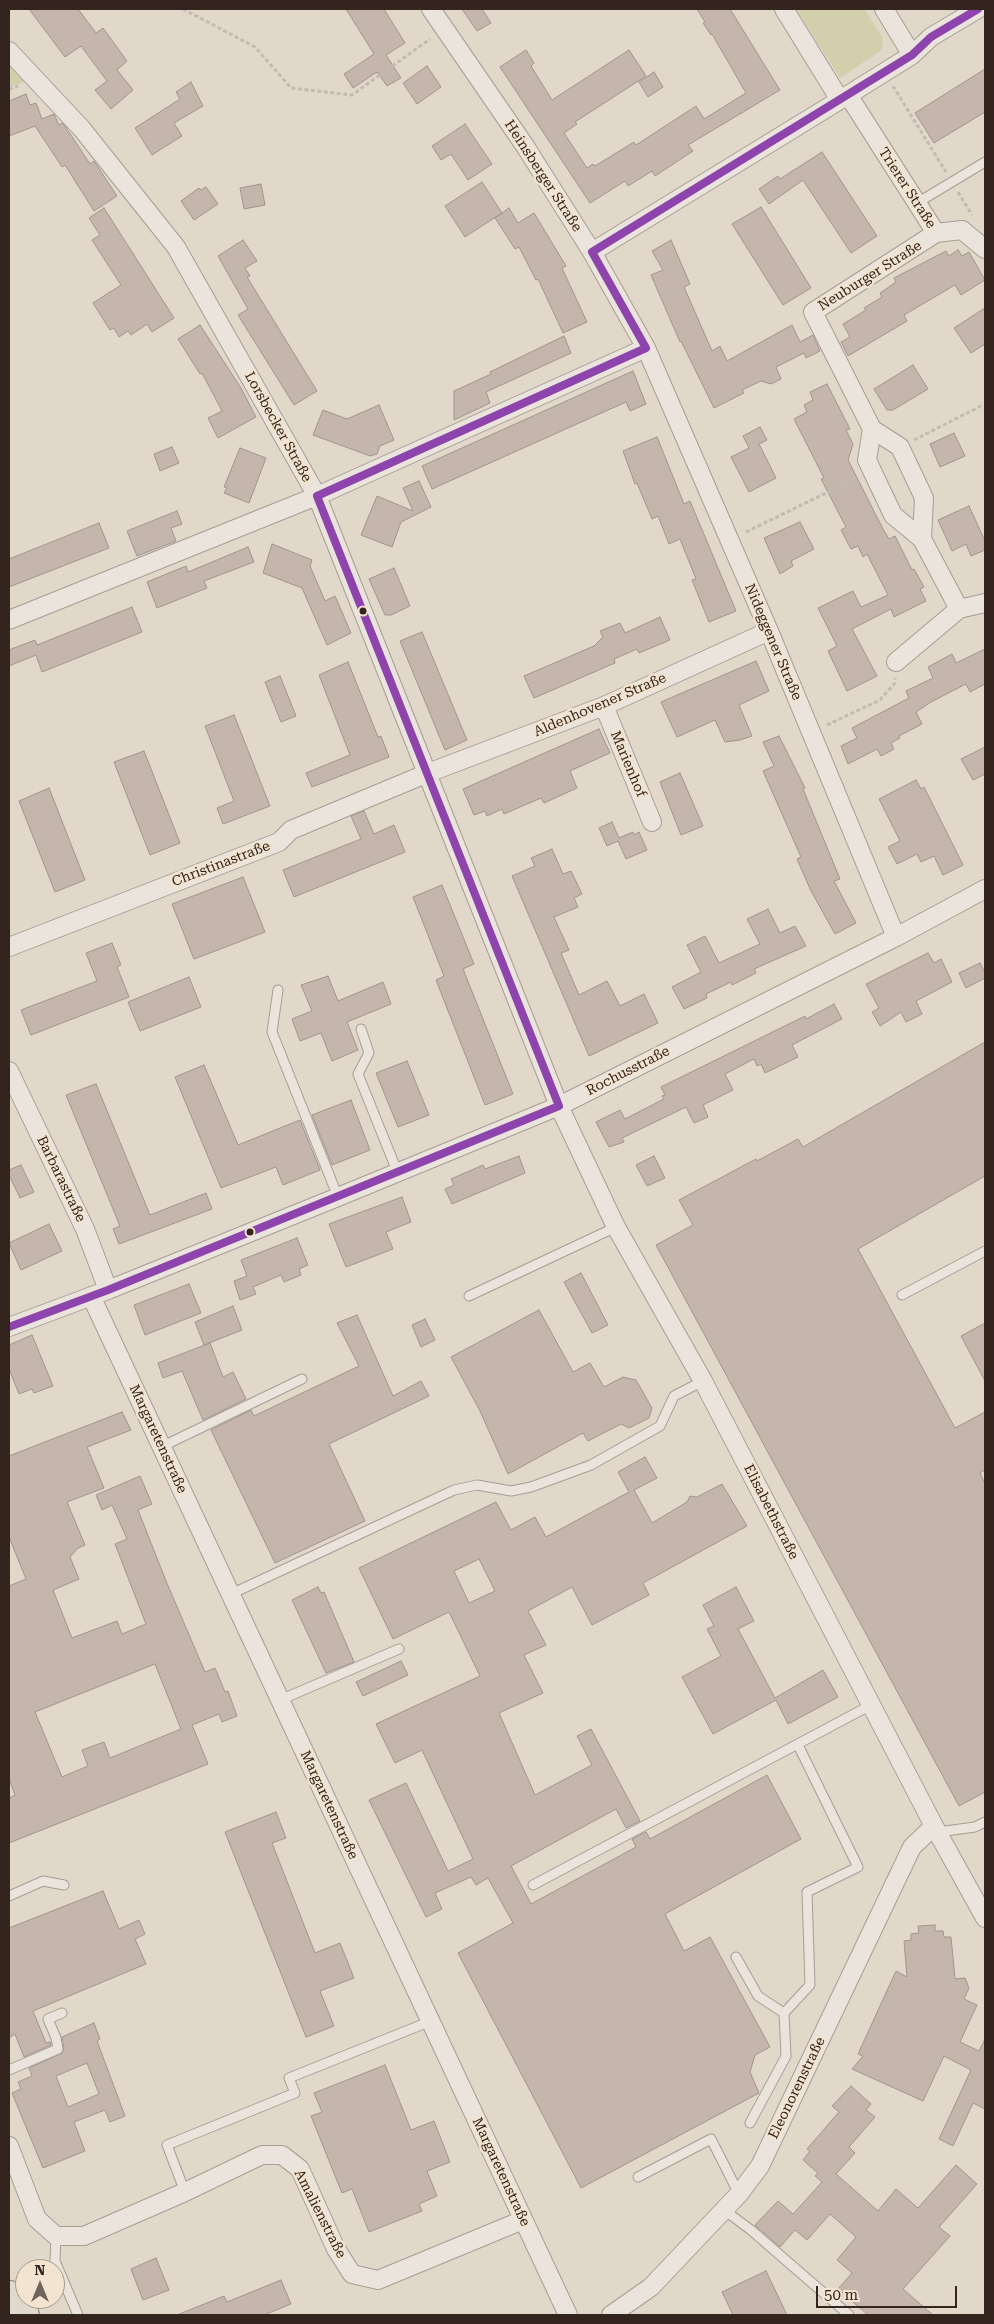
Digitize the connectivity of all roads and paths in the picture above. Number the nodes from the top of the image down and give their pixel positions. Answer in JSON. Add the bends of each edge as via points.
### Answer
{"nodes":[{"id":1,"x":183,"y":9,"type":"edge"},
{"id":2,"x":431,"y":9,"type":"edge"},
{"id":3,"x":784,"y":9,"type":"edge"},
{"id":4,"x":884,"y":9,"type":"edge"},
{"id":5,"x":978,"y":9,"type":"edge"},
{"id":6,"x":445,"y":29,"type":"junction"},
{"id":7,"x":9,"y":51,"type":"edge"},
{"id":8,"x":912,"y":55,"type":"junction"},
{"id":9,"x":885,"y":71,"type":"junction"},
{"id":10,"x":844,"y":98,"type":"junction"},
{"id":11,"x":985,"y":162,"type":"edge"},
{"id":12,"x":952,"y":182,"type":"junction"},
{"id":13,"x":917,"y":203,"type":"junction"},
{"id":14,"x":976,"y":221,"type":"dead end"},
{"id":15,"x":936,"y":234,"type":"junction"},
{"id":16,"x":985,"y":249,"type":"edge"},
{"id":17,"x":592,"y":252,"type":"junction"},
{"id":18,"x":646,"y":348,"type":"junction"},
{"id":19,"x":985,"y":406,"type":"edge"},
{"id":20,"x":872,"y":428,"type":"junction"},
{"id":21,"x":900,"y":447,"type":"junction"},
{"id":22,"x":871,"y":471,"type":"junction"},
{"id":23,"x":316,"y":496,"type":"junction"},
{"id":24,"x":922,"y":539,"type":"junction"},
{"id":25,"x":729,"y":540,"type":"junction"},
{"id":26,"x":985,"y":603,"type":"edge"},
{"id":27,"x":959,"y":609,"type":"junction"},
{"id":28,"x":9,"y":620,"type":"edge"},
{"id":29,"x":769,"y":631,"type":"junction"},
{"id":30,"x":896,"y":662,"type":"joint"},
{"id":31,"x":604,"y":706,"type":"junction"},
{"id":32,"x":812,"y":733,"type":"junction"},
{"id":33,"x":428,"y":773,"type":"junction"},
{"id":34,"x":652,"y":822,"type":"dead end"},
{"id":35,"x":985,"y":889,"type":"edge"},
{"id":36,"x":896,"y":937,"type":"junction"},
{"id":37,"x":9,"y":947,"type":"edge"},
{"id":38,"x":278,"y":990,"type":"dead end"},
{"id":39,"x":361,"y":1029,"type":"dead end"},
{"id":40,"x":9,"y":1071,"type":"edge"},
{"id":41,"x":559,"y":1106,"type":"junction"},
{"id":42,"x":397,"y":1171,"type":"junction"},
{"id":43,"x":338,"y":1197,"type":"junction"},
{"id":44,"x":616,"y":1227,"type":"junction"},
{"id":45,"x":985,"y":1251,"type":"edge"},
{"id":46,"x":108,"y":1290,"type":"junction"},
{"id":47,"x":902,"y":1295,"type":"dead end"},
{"id":48,"x":90,"y":1296,"type":"junction"},
{"id":49,"x":469,"y":1296,"type":"dead end"},
{"id":50,"x":9,"y":1327,"type":"edge"},
{"id":51,"x":302,"y":1378,"type":"dead end"},
{"id":52,"x":703,"y":1381,"type":"junction"},
{"id":53,"x":161,"y":1447,"type":"junction"},
{"id":54,"x":230,"y":1594,"type":"junction"},
{"id":55,"x":399,"y":1649,"type":"dead end"},
{"id":56,"x":280,"y":1700,"type":"junction"},
{"id":57,"x":872,"y":1705,"type":"junction"},
{"id":58,"x":798,"y":1744,"type":"junction"},
{"id":59,"x":985,"y":1822,"type":"edge"},
{"id":60,"x":936,"y":1829,"type":"junction"},
{"id":61,"x":64,"y":1885,"type":"dead end"},
{"id":62,"x":533,"y":1885,"type":"dead end"},
{"id":63,"x":9,"y":1896,"type":"edge"},
{"id":64,"x":985,"y":1918,"type":"edge"},
{"id":65,"x":736,"y":1957,"type":"dead end"},
{"id":66,"x":62,"y":2013,"type":"dead end"},
{"id":67,"x":784,"y":2013,"type":"junction"},
{"id":68,"x":430,"y":2021,"type":"junction"},
{"id":69,"x":9,"y":2070,"type":"edge"},
{"id":70,"x":750,"y":2123,"type":"dead end"},
{"id":71,"x":9,"y":2146,"type":"edge"},
{"id":72,"x":638,"y":2177,"type":"dead end"},
{"id":73,"x":185,"y":2192,"type":"junction"},
{"id":74,"x":739,"y":2194,"type":"junction"},
{"id":75,"x":724,"y":2210,"type":"junction"},
{"id":76,"x":523,"y":2220,"type":"junction"},
{"id":77,"x":56,"y":2236,"type":"junction"},
{"id":78,"x":9,"y":2295,"type":"edge"},
{"id":79,"x":25,"y":2315,"type":"edge"},
{"id":80,"x":78,"y":2315,"type":"edge"},
{"id":81,"x":568,"y":2315,"type":"edge"},
{"id":82,"x":611,"y":2315,"type":"edge"},
{"id":83,"x":850,"y":2315,"type":"edge"}],
"edges":[{"from":1,"to":6,"type":"path","via":[[255,47],[291,88],[352,95]]},
{"from":2,"to":6,"type":"street","name":"Heinsberger Straße"},
{"from":3,"to":10,"type":"street","name":"Trierer Straße"},
{"from":4,"to":8,"type":"street"},
{"from":5,"to":8,"type":"street","via":[[931,37]]},
{"from":6,"to":17,"type":"street","name":"Heinsberger Straße"},
{"from":7,"to":23,"type":"street","name":"Lorsbecker Straße","via":[[82,129],[176,247]]},
{"from":8,"to":9,"type":"street"},
{"from":9,"to":10,"type":"street"},
{"from":9,"to":12,"type":"path"},
{"from":10,"to":13,"type":"street","name":"Trierer Straße"},
{"from":10,"to":17,"type":"street"},
{"from":11,"to":12,"type":"lane"},
{"from":12,"to":13,"type":"lane"},
{"from":12,"to":14,"type":"path"},
{"from":13,"to":15,"type":"street","name":"Trierer Straße"},
{"from":15,"to":16,"type":"street","name":"Trierer Straße","via":[[962,230]]},
{"from":15,"to":20,"type":"street","name":"Neuburger Straße","via":[[813,312]]},
{"from":17,"to":18,"type":"street","name":"Heinsberger Straße"},
{"from":18,"to":23,"type":"street"},
{"from":18,"to":25,"type":"street","name":"Nideggener Straße"},
{"from":19,"to":21,"type":"path"},
{"from":20,"to":21,"type":"street","name":"Neuburger Straße"},
{"from":20,"to":22,"type":"street","via":[[867,460]]},
{"from":21,"to":24,"type":"street","via":[[924,498]]},
{"from":22,"to":24,"type":"street","via":[[893,515]]},
{"from":22,"to":25,"type":"path"},
{"from":23,"to":28,"type":"street"},
{"from":23,"to":33,"type":"street","name":"Lorsbecker Straße"},
{"from":24,"to":27,"type":"street"},
{"from":25,"to":29,"type":"street","name":"Nideggener Straße"},
{"from":26,"to":27,"type":"street"},
{"from":27,"to":30,"type":"street"},
{"from":29,"to":31,"type":"street","name":"Aldenhovener Straße"},
{"from":29,"to":32,"type":"street","name":"Nideggener Straße"},
{"from":30,"to":32,"type":"path","via":[[894,683],[880,700]]},
{"from":31,"to":33,"type":"street","name":"Aldenhovener Straße"},
{"from":31,"to":34,"type":"street","name":"Marienhof"},
{"from":32,"to":36,"type":"street","name":"Nideggener Straße"},
{"from":33,"to":37,"type":"street","name":"Christinastraße","via":[[291,830],[279,842]]},
{"from":33,"to":41,"type":"street","name":"Lorsbecker Straße"},
{"from":35,"to":36,"type":"street","name":"Rochusstraße"},
{"from":36,"to":41,"type":"street","name":"Rochusstraße"},
{"from":38,"to":43,"type":"lane","via":[[272,1032]]},
{"from":39,"to":42,"type":"lane","via":[[369,1053],[358,1074]]},
{"from":40,"to":46,"type":"street","name":"Barbarastraße","via":[[85,1229]]},
{"from":41,"to":42,"type":"street","name":"Rochusstraße"},
{"from":41,"to":44,"type":"street","name":"Elisabethstraße"},
{"from":42,"to":43,"type":"street","name":"Rochusstraße"},
{"from":43,"to":46,"type":"street","name":"Rochusstraße"},
{"from":44,"to":49,"type":"lane"},
{"from":44,"to":52,"type":"street","name":"Elisabethstraße"},
{"from":45,"to":47,"type":"lane"},
{"from":46,"to":48,"type":"street","name":"Rochusstraße"},
{"from":48,"to":50,"type":"street","name":"Rochusstraße"},
{"from":48,"to":53,"type":"street","name":"Margaretenstraße"},
{"from":51,"to":53,"type":"lane"},
{"from":52,"to":54,"type":"lane","via":[[674,1396],[660,1426],[591,1465],[511,1491],[477,1485],[454,1490]]},
{"from":52,"to":57,"type":"street","name":"Elisabethstraße"},
{"from":53,"to":54,"type":"street","name":"Margaretenstraße"},
{"from":54,"to":56,"type":"street","name":"Margaretenstraße"},
{"from":55,"to":56,"type":"lane"},
{"from":56,"to":68,"type":"street","name":"Margaretenstraße"},
{"from":57,"to":58,"type":"lane"},
{"from":57,"to":60,"type":"street","name":"Elisabethstraße"},
{"from":58,"to":62,"type":"lane"},
{"from":58,"to":67,"type":"lane","via":[[858,1867],[806,1892],[810,1986]]},
{"from":59,"to":60,"type":"lane","via":[[975,1826]]},
{"from":60,"to":64,"type":"street","name":"Elisabethstraße"},
{"from":60,"to":74,"type":"street","name":"Eleonorenstraße","via":[[912,1847],[760,2166]]},
{"from":61,"to":63,"type":"lane","via":[[43,1880]]},
{"from":65,"to":67,"type":"lane","via":[[758,1996]]},
{"from":66,"to":69,"type":"lane","via":[[48,2019],[58,2049]]},
{"from":67,"to":70,"type":"lane","via":[[786,2056]]},
{"from":68,"to":73,"type":"lane","via":[[289,2078],[295,2093],[167,2145]]},
{"from":68,"to":76,"type":"street","name":"Margaretenstraße"},
{"from":71,"to":77,"type":"street","via":[[38,2219]]},
{"from":72,"to":74,"type":"lane","via":[[711,2139]]},
{"from":73,"to":76,"type":"street","name":"Amalienstraße","via":[[262,2155],[282,2155],[300,2169],[336,2249],[352,2274],[378,2280]]},
{"from":73,"to":77,"type":"street","name":"Amalienstraße","via":[[84,2236]]},
{"from":74,"to":75,"type":"street","name":"Eleonorenstraße"},
{"from":75,"to":82,"type":"street","name":"Eleonorenstraße","via":[[651,2287]]},
{"from":75,"to":83,"type":"lane"},
{"from":76,"to":81,"type":"street","name":"Margaretenstraße"},
{"from":77,"to":80,"type":"lane","via":[[55,2261]]},
{"from":78,"to":79,"type":"main road"}]}
